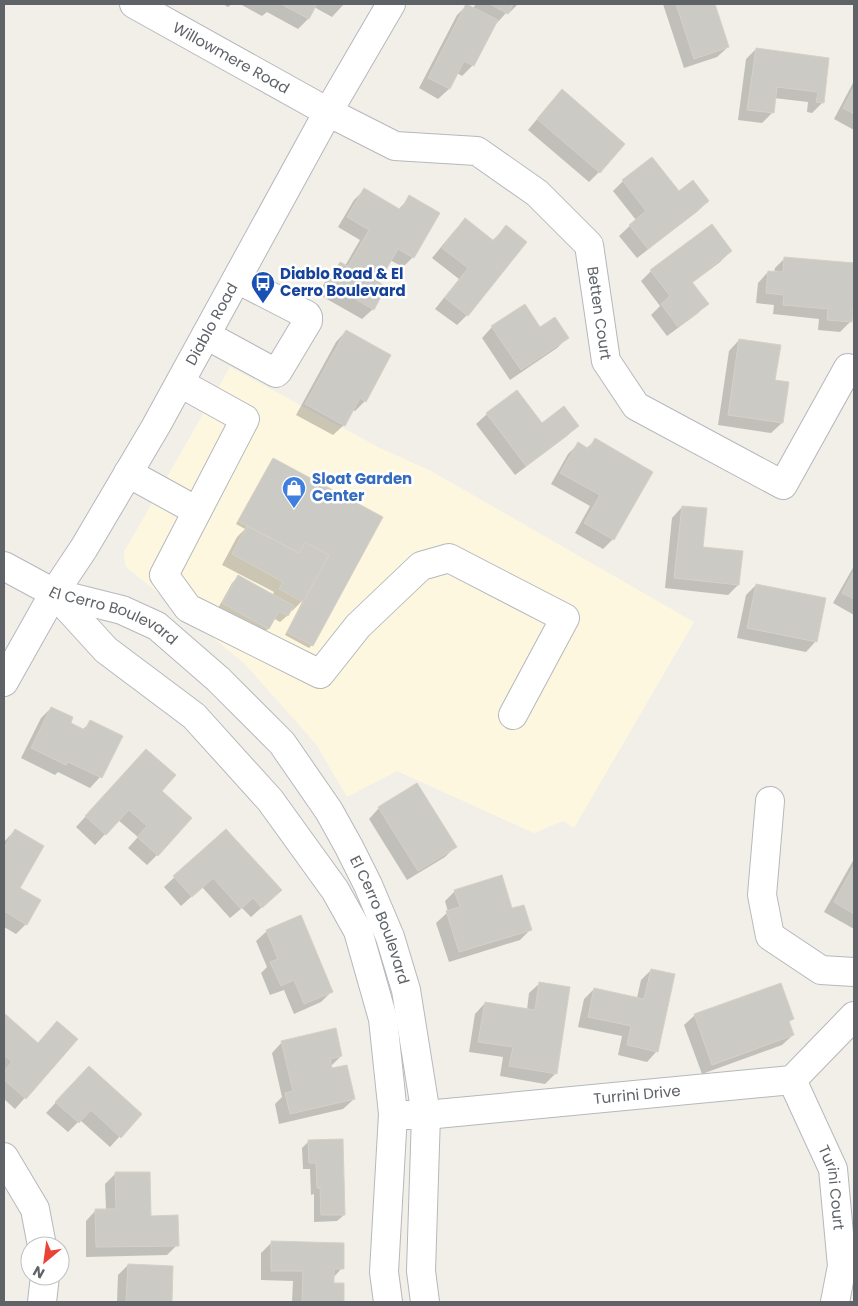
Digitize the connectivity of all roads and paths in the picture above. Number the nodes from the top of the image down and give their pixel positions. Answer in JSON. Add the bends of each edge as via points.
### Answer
{"nodes":[{"id":1,"x":134,"y":4,"type":"edge"},
{"id":2,"x":391,"y":4,"type":"edge"},
{"id":3,"x":328,"y":112,"type":"junction"},
{"id":4,"x":237,"y":279,"type":"junction"},
{"id":5,"x":206,"y":335,"type":"junction"},
{"id":6,"x":848,"y":368,"type":"dead end"},
{"id":7,"x":180,"y":383,"type":"junction"},
{"id":8,"x":128,"y":474,"type":"junction"},
{"id":9,"x":197,"y":511,"type":"junction"},
{"id":10,"x":4,"y":566,"type":"edge"},
{"id":11,"x":54,"y":592,"type":"junction"},
{"id":12,"x":4,"y":682,"type":"edge"},
{"id":13,"x":513,"y":716,"type":"dead end"},
{"id":14,"x":770,"y":800,"type":"dead end"},
{"id":15,"x":854,"y":972,"type":"edge"},
{"id":16,"x":854,"y":1016,"type":"edge"},
{"id":17,"x":792,"y":1080,"type":"junction"},
{"id":18,"x":393,"y":1114,"type":"junction"},
{"id":19,"x":426,"y":1115,"type":"junction"},
{"id":20,"x":4,"y":1157,"type":"edge"},
{"id":21,"x":40,"y":1236,"type":"edge"},
{"id":22,"x":44,"y":1286,"type":"edge"},
{"id":23,"x":42,"y":1302,"type":"edge"},
{"id":24,"x":388,"y":1302,"type":"edge"},
{"id":25,"x":425,"y":1302,"type":"edge"},
{"id":26,"x":834,"y":1302,"type":"edge"}],
"edges":[{"from":1,"to":3,"type":"street","name":"Willowmere Road"},
{"from":2,"to":3,"type":"street","name":"Diablo Road"},
{"from":3,"to":4,"type":"street","name":"Diablo Road"},
{"from":3,"to":6,"type":"street","name":"Betten Court","via":[[395,146],[477,151],[537,193],[589,245],[606,361],[636,406],[783,485]]},
{"from":4,"to":5,"type":"street","name":"Diablo Road"},
{"from":4,"to":5,"type":"street","via":[[307,315],[308,321],[276,373]]},
{"from":5,"to":7,"type":"street","name":"Diablo Road"},
{"from":7,"to":8,"type":"street","name":"Diablo Road"},
{"from":7,"to":9,"type":"street","via":[[245,419]]},
{"from":8,"to":9,"type":"street"},
{"from":8,"to":11,"type":"street","name":"Diablo Road"},
{"from":9,"to":13,"type":"street","via":[[164,575],[168,582],[188,608],[320,674],[358,626],[421,566],[449,558],[564,618]]},
{"from":10,"to":11,"type":"street"},
{"from":11,"to":12,"type":"street","name":"Diablo Road"},
{"from":11,"to":18,"type":"street","name":"El Cerro Boulevard","via":[[106,650],[194,716],[270,800],[335,890],[358,930],[383,1019]]},
{"from":11,"to":19,"type":"street","name":"El Cerro Boulevard","via":[[122,610],[157,626],[224,685],[282,743],[297,763],[350,847],[390,937],[406,990]]},
{"from":14,"to":15,"type":"street","via":[[762,895],[770,936],[821,970]]},
{"from":16,"to":17,"type":"street"},
{"from":17,"to":19,"type":"street","name":"Turrini Drive"},
{"from":17,"to":26,"type":"street","name":"Turini Court","via":[[832,1169],[842,1266]]},
{"from":18,"to":19,"type":"street","name":"Turrini Drive"},
{"from":18,"to":24,"type":"street","name":"El Cerro Boulevard","via":[[384,1272]]},
{"from":19,"to":25,"type":"street","name":"El Cerro Boulevard","via":[[421,1271]]},
{"from":20,"to":21,"type":"street","via":[[35,1209]]},
{"from":22,"to":23,"type":"street"}]}
